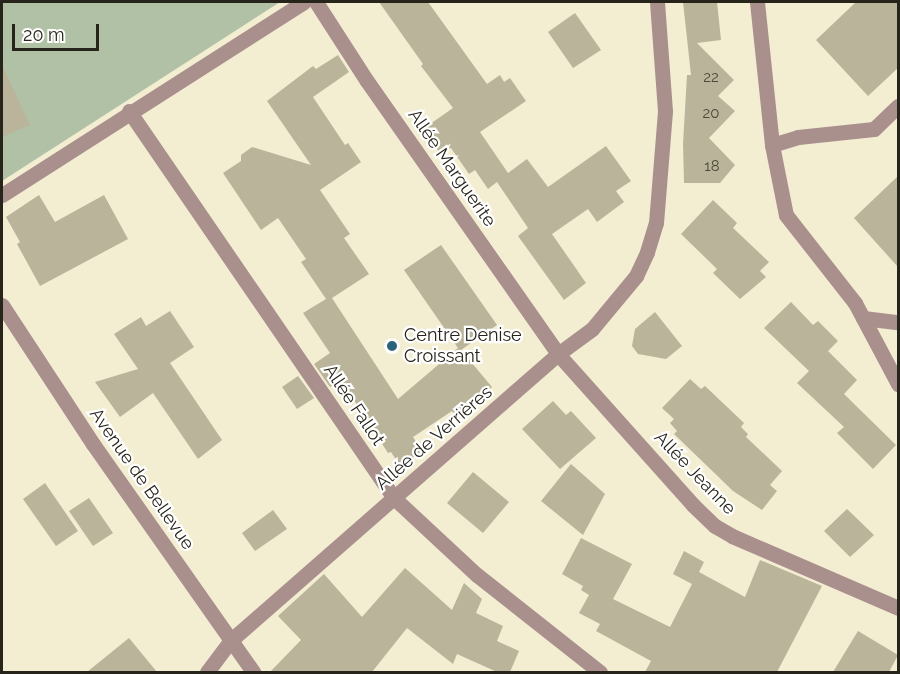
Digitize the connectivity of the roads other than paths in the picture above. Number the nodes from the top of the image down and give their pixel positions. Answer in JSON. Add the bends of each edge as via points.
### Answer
{"nodes":[{"id":1,"x":304,"y":2,"type":"edge"},
{"id":2,"x":315,"y":2,"type":"edge"},
{"id":3,"x":657,"y":2,"type":"edge"},
{"id":4,"x":757,"y":2,"type":"edge"},
{"id":5,"x":898,"y":106,"type":"edge"},
{"id":6,"x":129,"y":111,"type":"junction"},
{"id":7,"x":772,"y":145,"type":"junction"},
{"id":8,"x":2,"y":195,"type":"edge"},
{"id":9,"x":2,"y":304,"type":"edge"},
{"id":10,"x":863,"y":318,"type":"junction"},
{"id":11,"x":898,"y":322,"type":"edge"},
{"id":12,"x":558,"y":354,"type":"junction"},
{"id":13,"x":898,"y":384,"type":"edge"},
{"id":14,"x":394,"y":498,"type":"junction"},
{"id":15,"x":898,"y":608,"type":"edge"},
{"id":16,"x":230,"y":641,"type":"junction"},
{"id":17,"x":207,"y":672,"type":"edge"},
{"id":18,"x":253,"y":672,"type":"edge"},
{"id":19,"x":600,"y":672,"type":"edge"}],
"edges":[{"from":1,"to":6,"type":"street"},
{"from":2,"to":12,"type":"street","name":"Allée Marguerite"},
{"from":3,"to":12,"type":"street","name":"Allée de Verrières","via":[[665,111],[656,223],[640,268],[619,299],[592,329]]},
{"from":4,"to":7,"type":"street"},
{"from":5,"to":7,"type":"street","via":[[874,129],[798,137]]},
{"from":6,"to":8,"type":"street"},
{"from":6,"to":14,"type":"street","name":"Allée Fallot"},
{"from":7,"to":10,"type":"street","via":[[786,215]]},
{"from":9,"to":16,"type":"street","name":"Avenue de Bellevue","via":[[93,444]]},
{"from":10,"to":11,"type":"street"},
{"from":10,"to":13,"type":"street"},
{"from":12,"to":14,"type":"street","name":"Allée de Verrières"},
{"from":12,"to":15,"type":"street","name":"Allée Jeanne","via":[[715,526]]},
{"from":14,"to":16,"type":"street","name":"Allée de Verrières"},
{"from":14,"to":19,"type":"street","name":"Allée Fallot","via":[[477,575]]},
{"from":16,"to":17,"type":"street","name":"Allée de Verrières"},
{"from":16,"to":18,"type":"street","name":"Avenue de Bellevue"}]}
